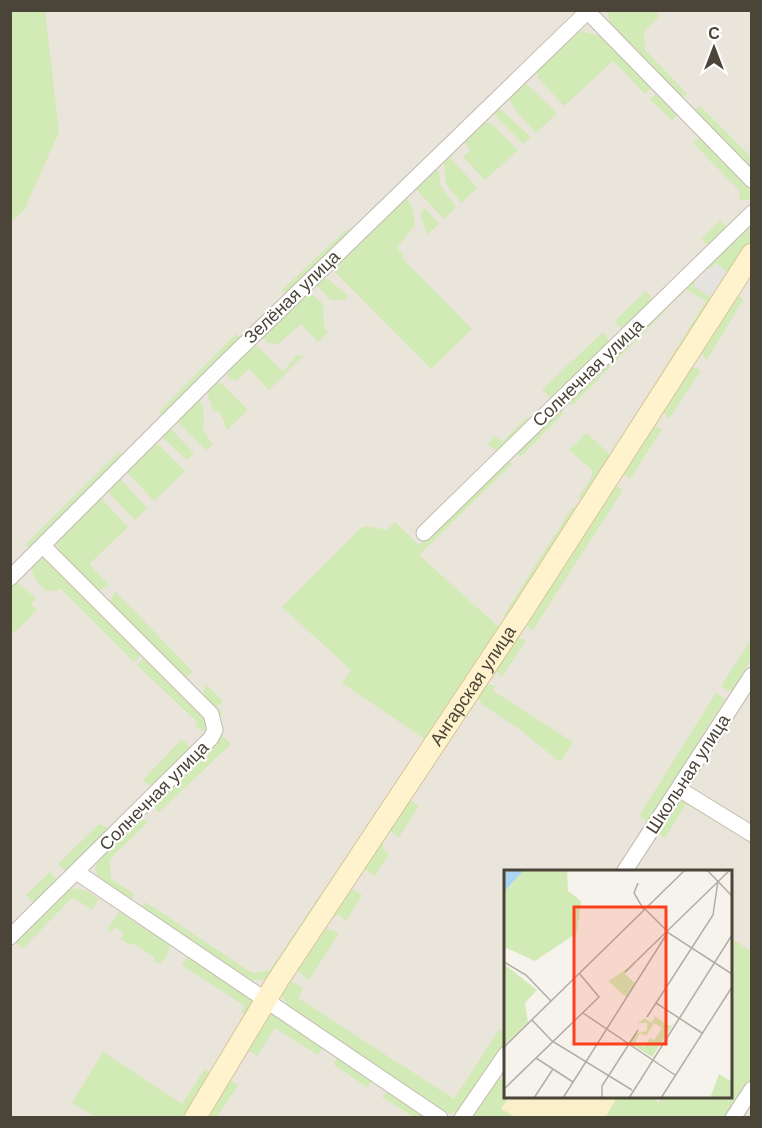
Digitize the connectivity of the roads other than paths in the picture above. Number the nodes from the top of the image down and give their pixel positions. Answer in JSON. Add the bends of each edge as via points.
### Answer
{"nodes":[{"id":1,"x":581,"y":13,"type":"edge"},
{"id":2,"x":752,"y":180,"type":"edge"},
{"id":3,"x":752,"y":213,"type":"edge"},
{"id":4,"x":752,"y":254,"type":"edge"},
{"id":5,"x":424,"y":533,"type":"dead end"},
{"id":6,"x":43,"y":546,"type":"junction"},
{"id":7,"x":10,"y":578,"type":"edge"},
{"id":8,"x":752,"y":675,"type":"edge"},
{"id":9,"x":679,"y":789,"type":"junction"},
{"id":10,"x":752,"y":834,"type":"edge"},
{"id":11,"x":625,"y":870,"type":"edge"},
{"id":12,"x":78,"y":873,"type":"junction"},
{"id":13,"x":10,"y":937,"type":"edge"},
{"id":14,"x":266,"y":1000,"type":"junction"},
{"id":15,"x":504,"y":1057,"type":"edge"},
{"id":16,"x":752,"y":1089,"type":"edge"},
{"id":17,"x":195,"y":1118,"type":"edge"},
{"id":18,"x":440,"y":1118,"type":"edge"},
{"id":19,"x":462,"y":1118,"type":"edge"},
{"id":20,"x":733,"y":1118,"type":"edge"}],
"edges":[{"from":1,"to":2,"type":"street"},
{"from":1,"to":6,"type":"street","name":"Зелёная улица","via":[[514,86],[225,363]]},
{"from":3,"to":5,"type":"street","name":"Солнечная улица"},
{"from":4,"to":14,"type":"street","name":"Ангарская улица"},
{"from":6,"to":7,"type":"street","name":"Зелёная улица"},
{"from":6,"to":12,"type":"street","name":"Солнечная улица","via":[[211,714],[214,722],[211,738]]},
{"from":8,"to":9,"type":"street","name":"Школьная улица"},
{"from":9,"to":10,"type":"street"},
{"from":9,"to":11,"type":"street","name":"Школьная улица"},
{"from":12,"to":13,"type":"street","name":"Солнечная улица"},
{"from":12,"to":14,"type":"street"},
{"from":14,"to":17,"type":"street","name":"Ангарская улица"},
{"from":14,"to":18,"type":"street"},
{"from":15,"to":19,"type":"street"},
{"from":16,"to":20,"type":"street"}]}
